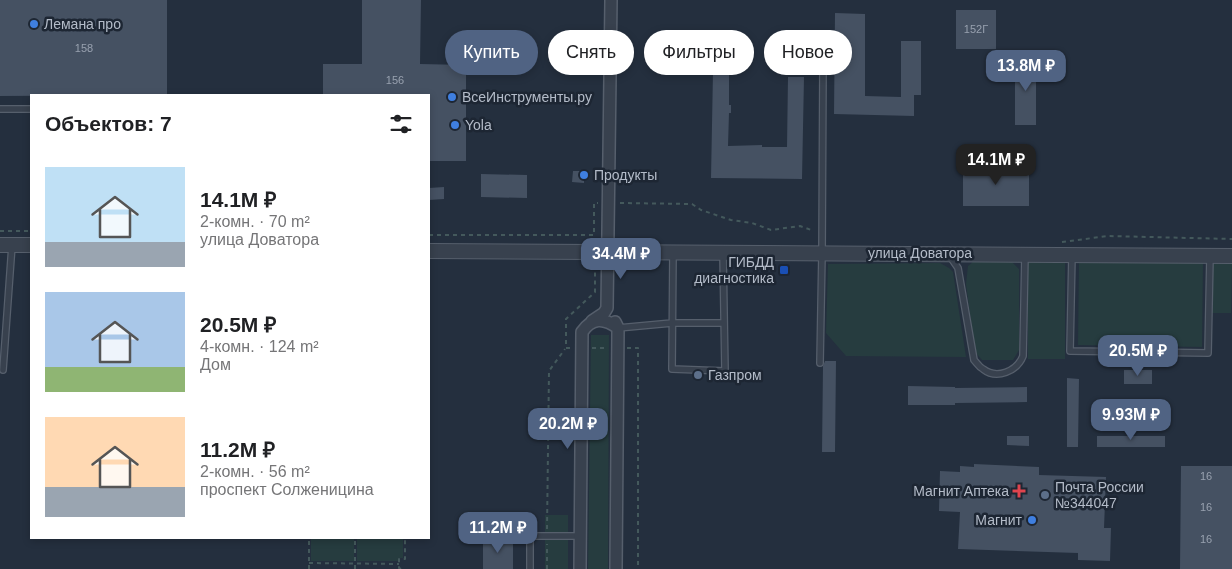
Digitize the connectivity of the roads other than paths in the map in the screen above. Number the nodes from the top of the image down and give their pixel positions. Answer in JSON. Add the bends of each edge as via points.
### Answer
{"nodes":[{"id":1,"x":611,"y":0,"type":"edge"},
{"id":2,"x":823,"y":75,"type":"edge"},
{"id":3,"x":0,"y":109,"type":"edge"},
{"id":4,"x":30,"y":109,"type":"edge"},
{"id":5,"x":6,"y":245,"type":"edge"},
{"id":6,"x":30,"y":246,"type":"edge"},
{"id":7,"x":430,"y":251,"type":"edge"},
{"id":8,"x":609,"y":252,"type":"junction"},
{"id":9,"x":673,"y":252,"type":"junction"},
{"id":10,"x":723,"y":253,"type":"junction"},
{"id":11,"x":822,"y":253,"type":"junction"},
{"id":12,"x":948,"y":253,"type":"junction"},
{"id":13,"x":1025,"y":254,"type":"junction"},
{"id":14,"x":1072,"y":254,"type":"junction"},
{"id":15,"x":1210,"y":256,"type":"junction"},
{"id":16,"x":1232,"y":256,"type":"edge"},
{"id":17,"x":607,"y":308,"type":"junction"},
{"id":18,"x":592,"y":321,"type":"junction"},
{"id":19,"x":672,"y":323,"type":"junction"},
{"id":20,"x":724,"y":323,"type":"junction"},
{"id":21,"x":618,"y":328,"type":"junction"},
{"id":22,"x":820,"y":363,"type":"dead end"},
{"id":23,"x":3,"y":370,"type":"dead end"},
{"id":24,"x":580,"y":536,"type":"junction"},
{"id":25,"x":530,"y":569,"type":"edge"},
{"id":26,"x":580,"y":569,"type":"edge"},
{"id":27,"x":616,"y":569,"type":"edge"}],
"edges":[{"from":1,"to":8,"type":"street"},
{"from":2,"to":11,"type":"lane"},
{"from":3,"to":4,"type":"lane"},
{"from":5,"to":6,"type":"street"},
{"from":5,"to":23,"type":"lane"},
{"from":7,"to":8,"type":"street","name":"улица Доватора"},
{"from":8,"to":9,"type":"street","name":"улица Доватора"},
{"from":8,"to":17,"type":"street"},
{"from":9,"to":10,"type":"street","name":"улица Доватора"},
{"from":9,"to":19,"type":"lane"},
{"from":10,"to":11,"type":"street","name":"улица Доватора"},
{"from":10,"to":20,"type":"lane"},
{"from":11,"to":12,"type":"street","name":"улица Доватора"},
{"from":11,"to":22,"type":"lane"},
{"from":12,"to":13,"type":"street","name":"улица Доватора"},
{"from":12,"to":13,"type":"lane","via":[[958,268],[974,360],[984,370],[999,374],[1012,371],[1023,356]]},
{"from":13,"to":14,"type":"street","name":"улица Доватора"},
{"from":14,"to":15,"type":"street","name":"улица Доватора"},
{"from":14,"to":15,"type":"lane","via":[[1070,351],[1208,354]]},
{"from":15,"to":16,"type":"street","name":"улица Доватора"},
{"from":17,"to":18,"type":"street"},
{"from":17,"to":21,"type":"street"},
{"from":18,"to":21,"type":"street","via":[[607,322]]},
{"from":18,"to":24,"type":"street","via":[[582,332]]},
{"from":19,"to":20,"type":"lane"},
{"from":19,"to":20,"type":"lane","via":[[672,369],[725,371]]},
{"from":19,"to":21,"type":"lane"},
{"from":21,"to":27,"type":"street"},
{"from":24,"to":25,"type":"lane","via":[[530,536]]},
{"from":24,"to":26,"type":"street"}]}
